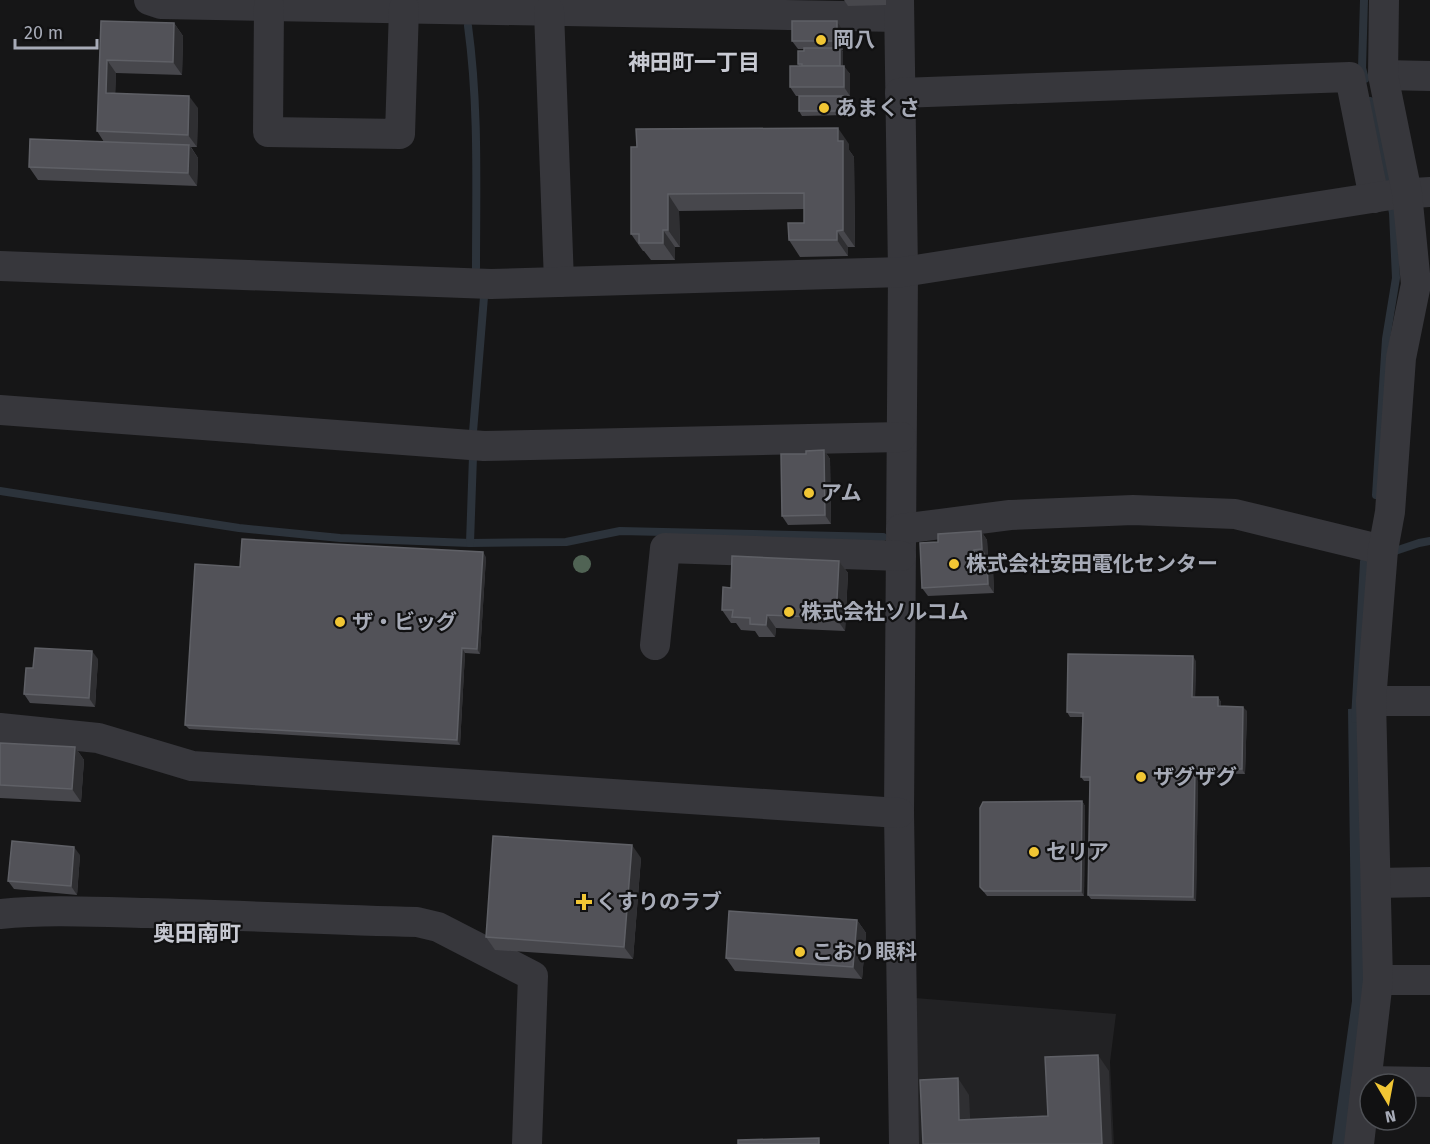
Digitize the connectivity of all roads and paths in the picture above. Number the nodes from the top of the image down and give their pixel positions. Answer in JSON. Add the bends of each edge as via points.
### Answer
{"nodes":[{"id":1,"x":148,"y":0,"type":"edge"},
{"id":2,"x":1384,"y":0,"type":"edge"},
{"id":3,"x":319,"y":3,"type":"edge"},
{"id":4,"x":269,"y":6,"type":"junction"},
{"id":5,"x":404,"y":8,"type":"junction"},
{"id":6,"x":899,"y":8,"type":"edge"},
{"id":7,"x":549,"y":11,"type":"junction"},
{"id":8,"x":1383,"y":75,"type":"junction"},
{"id":9,"x":1430,"y":76,"type":"edge"},
{"id":10,"x":900,"y":93,"type":"junction"},
{"id":11,"x":1399,"y":195,"type":"edge"},
{"id":12,"x":0,"y":266,"type":"edge"},
{"id":13,"x":903,"y":272,"type":"junction"},
{"id":14,"x":559,"y":282,"type":"junction"},
{"id":15,"x":0,"y":410,"type":"edge"},
{"id":16,"x":901,"y":437,"type":"junction"},
{"id":17,"x":901,"y":542,"type":"junction"},
{"id":18,"x":1377,"y":551,"type":"junction"},
{"id":19,"x":655,"y":645,"type":"dead end"},
{"id":20,"x":1371,"y":701,"type":"junction"},
{"id":21,"x":1430,"y":702,"type":"edge"},
{"id":22,"x":0,"y":728,"type":"edge"},
{"id":23,"x":899,"y":813,"type":"junction"},
{"id":24,"x":1430,"y":882,"type":"edge"},
{"id":25,"x":1376,"y":883,"type":"junction"},
{"id":26,"x":0,"y":914,"type":"edge"},
{"id":27,"x":1378,"y":980,"type":"junction"},
{"id":28,"x":1430,"y":980,"type":"edge"},
{"id":29,"x":1367,"y":1072,"type":"edge"},
{"id":30,"x":527,"y":1144,"type":"edge"},
{"id":31,"x":904,"y":1144,"type":"edge"}],
"edges":[{"from":1,"to":4,"type":"street","via":[[161,4]]},
{"from":2,"to":8,"type":"street"},
{"from":3,"to":4,"type":"street"},
{"from":3,"to":5,"type":"street"},
{"from":4,"to":5,"type":"street","via":[[268,132],[400,134]]},
{"from":5,"to":7,"type":"street"},
{"from":6,"to":7,"type":"street"},
{"from":6,"to":10,"type":"street"},
{"from":7,"to":14,"type":"street"},
{"from":8,"to":9,"type":"street"},
{"from":8,"to":11,"type":"street"},
{"from":10,"to":11,"type":"street","via":[[1350,77]]},
{"from":10,"to":13,"type":"street"},
{"from":11,"to":13,"type":"street"},
{"from":11,"to":18,"type":"street","via":[[1416,284],[1401,358],[1390,512]]},
{"from":12,"to":14,"type":"street","via":[[491,284]]},
{"from":13,"to":14,"type":"street"},
{"from":13,"to":16,"type":"street"},
{"from":15,"to":16,"type":"street","via":[[484,446]]},
{"from":16,"to":17,"type":"street"},
{"from":17,"to":18,"type":"street","via":[[1010,515],[1133,510],[1235,514]]},
{"from":17,"to":19,"type":"street","via":[[665,548]]},
{"from":17,"to":23,"type":"street"},
{"from":18,"to":20,"type":"street"},
{"from":20,"to":21,"type":"street"},
{"from":20,"to":25,"type":"street"},
{"from":22,"to":23,"type":"street","via":[[98,738],[192,766]]},
{"from":23,"to":31,"type":"street"},
{"from":24,"to":25,"type":"street"},
{"from":25,"to":27,"type":"street"},
{"from":26,"to":30,"type":"street","via":[[34,910],[239,915],[417,922],[438,927],[533,976]]},
{"from":27,"to":28,"type":"street"},
{"from":27,"to":29,"type":"street"}]}
